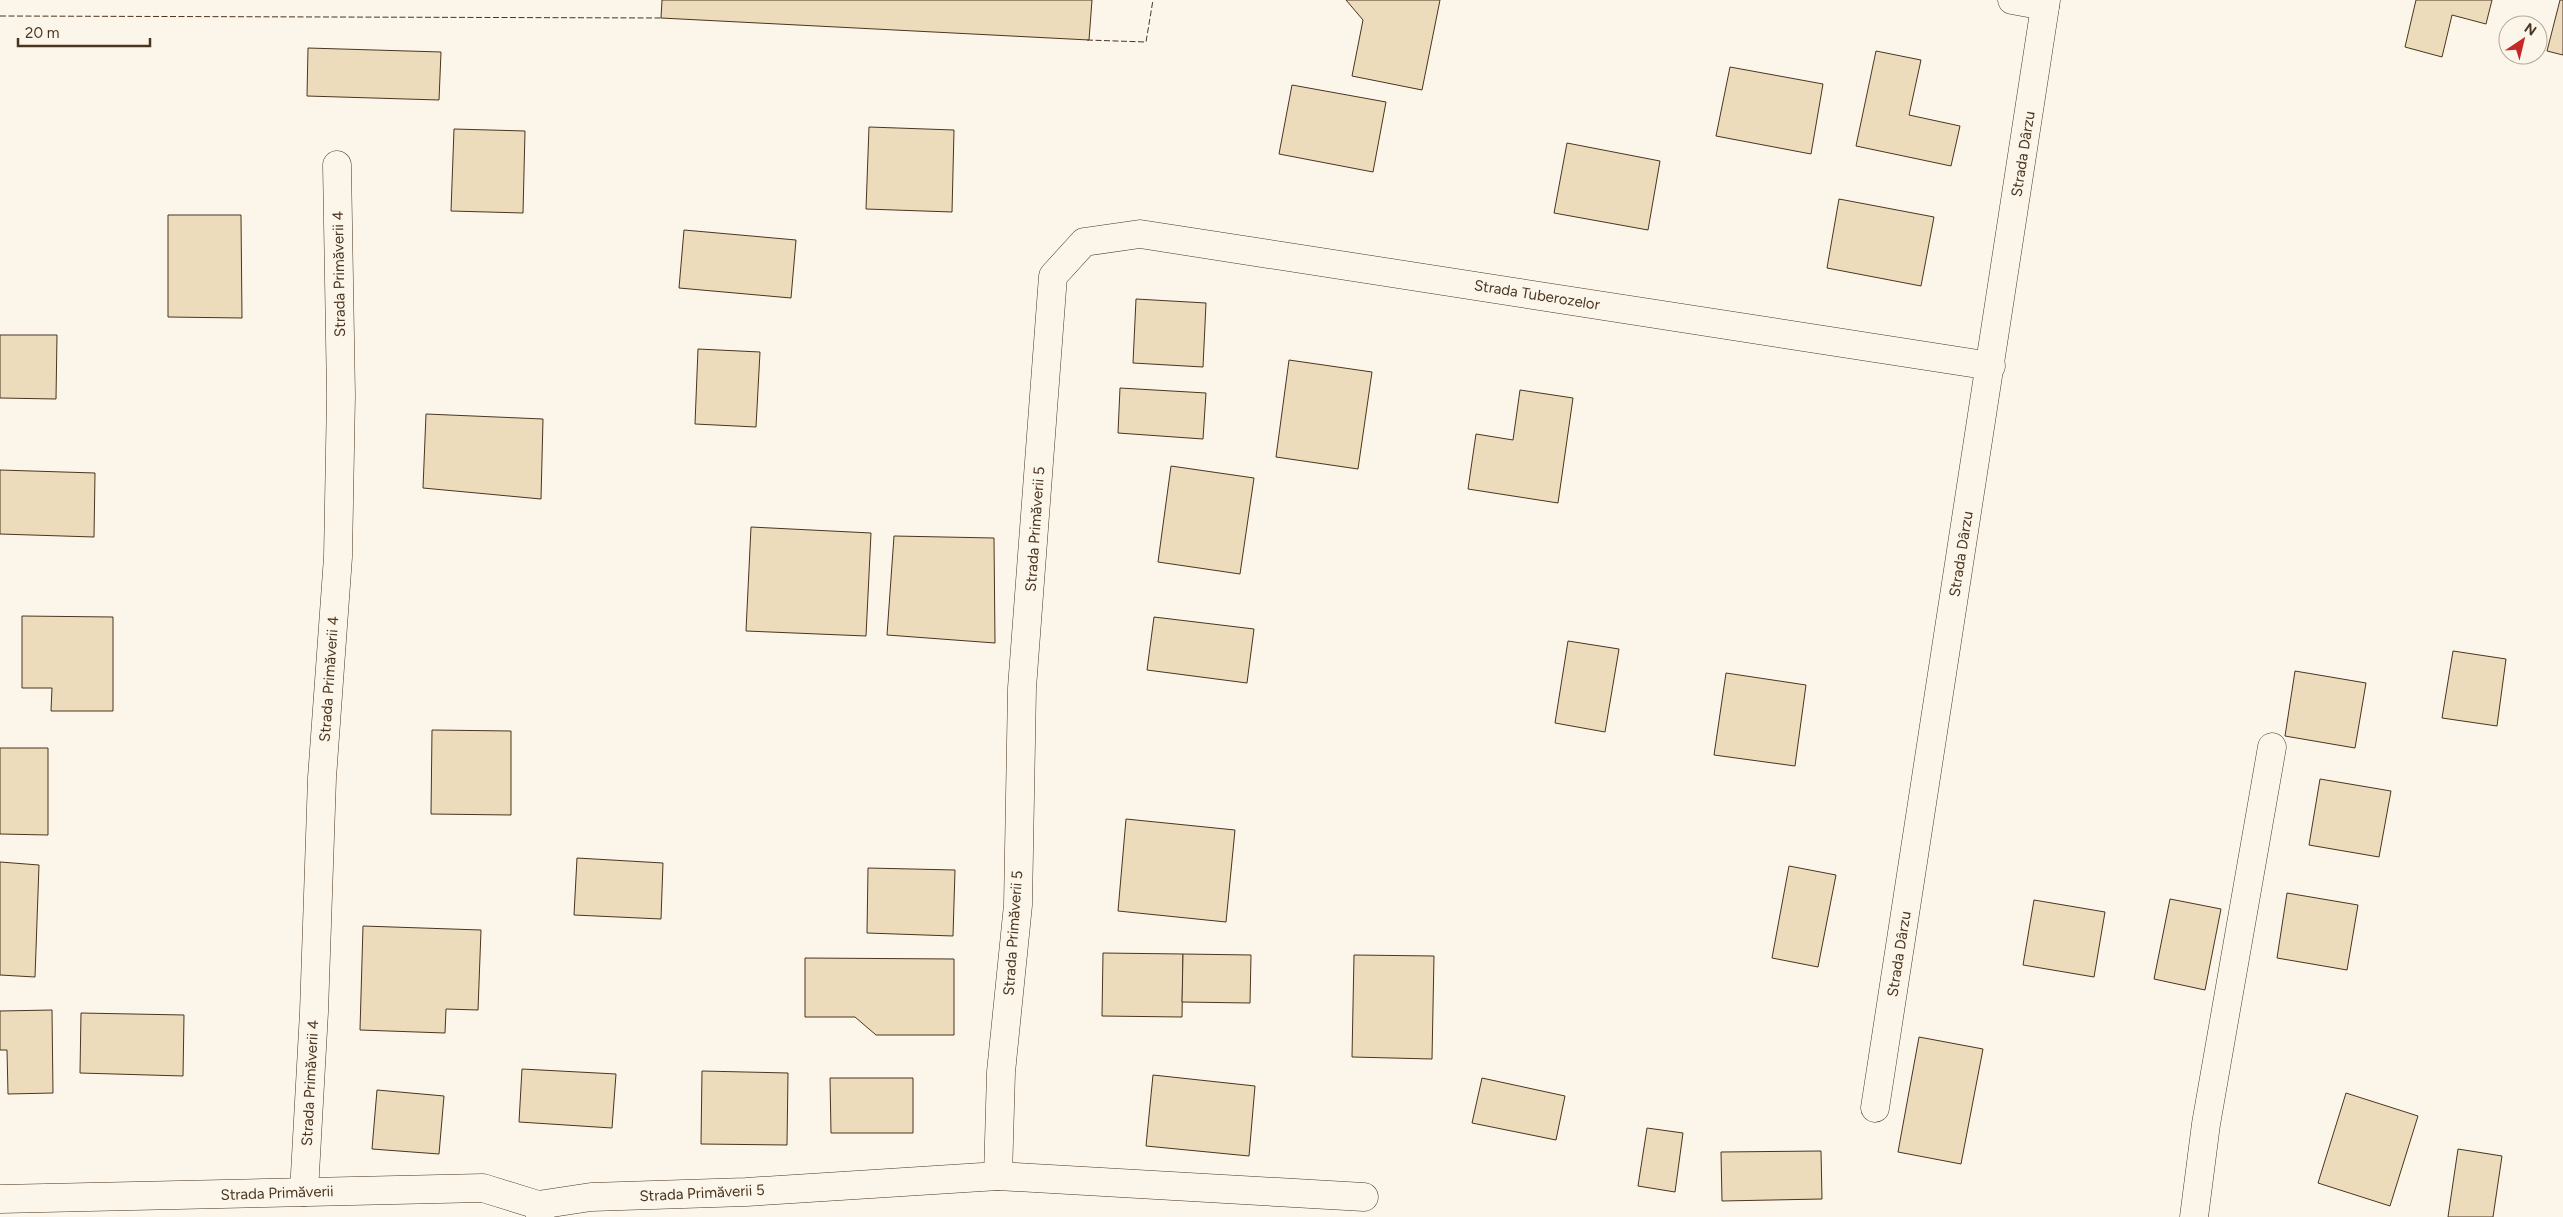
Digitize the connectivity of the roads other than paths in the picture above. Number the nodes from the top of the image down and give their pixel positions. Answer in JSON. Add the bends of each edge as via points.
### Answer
{"nodes":[{"id":1,"x":2012,"y":0,"type":"edge"},
{"id":2,"x":2045,"y":3,"type":"edge"},
{"id":3,"x":337,"y":165,"type":"dead end"},
{"id":4,"x":1084,"y":242,"type":"joint"},
{"id":5,"x":1990,"y":366,"type":"junction"},
{"id":6,"x":2272,"y":747,"type":"dead end"},
{"id":7,"x":1875,"y":1108,"type":"dead end"},
{"id":8,"x":998,"y":1176,"type":"junction"},
{"id":9,"x":304,"y":1192,"type":"junction"},
{"id":10,"x":1364,"y":1197,"type":"dead end"},
{"id":11,"x":0,"y":1199,"type":"edge"},
{"id":12,"x":539,"y":1211,"type":"edge"},
{"id":13,"x":2194,"y":1217,"type":"edge"}],
"edges":[{"from":1,"to":2,"type":"street"},
{"from":2,"to":5,"type":"street","name":"Strada Dârzu"},
{"from":3,"to":9,"type":"street","name":"Strada Primăverii 4","via":[[341,395],[338,557],[322,778]]},
{"from":4,"to":5,"type":"street","name":"Strada Tuberozelor","via":[[1140,234]]},
{"from":4,"to":8,"type":"street","name":"Strada Primăverii 5","via":[[1053,276],[1022,688],[1018,905],[1001,1072]]},
{"from":5,"to":7,"type":"street","name":"Strada Dârzu"},
{"from":6,"to":13,"type":"street","via":[[2206,1124]]},
{"from":8,"to":10,"type":"street"},
{"from":8,"to":12,"type":"street","name":"Strada Primăverii 5","via":[[746,1192],[591,1197]]},
{"from":9,"to":11,"type":"street","name":"Strada Primăverii"},
{"from":9,"to":12,"type":"street","name":"Strada Primăverii","via":[[483,1188]]}]}
